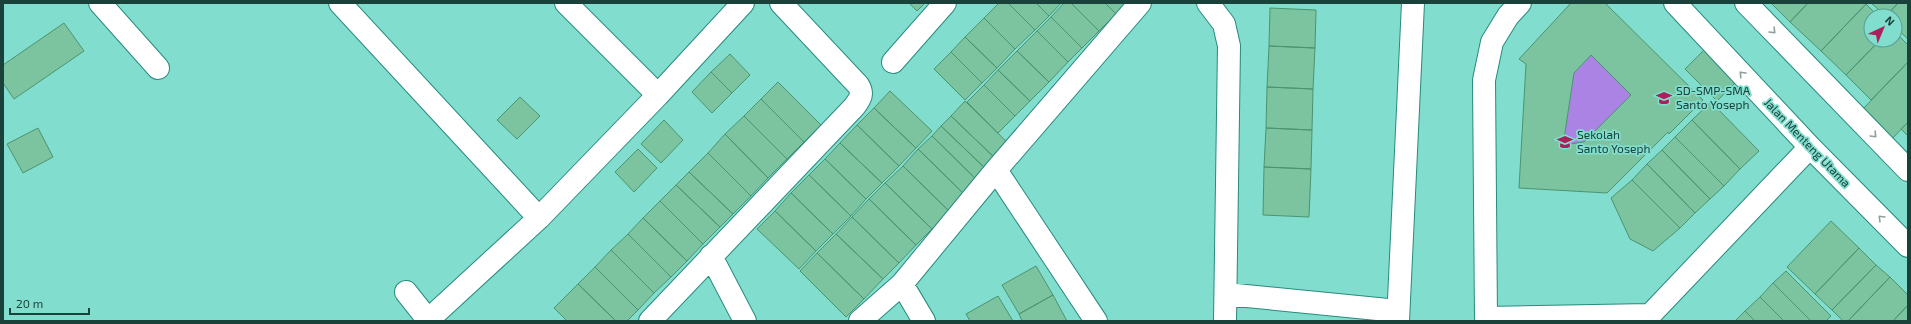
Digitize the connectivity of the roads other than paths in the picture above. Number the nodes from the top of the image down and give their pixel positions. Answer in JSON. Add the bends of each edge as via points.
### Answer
{"nodes":[{"id":1,"x":100,"y":3,"type":"edge"},
{"id":2,"x":340,"y":3,"type":"edge"},
{"id":3,"x":566,"y":3,"type":"edge"},
{"id":4,"x":744,"y":3,"type":"edge"},
{"id":5,"x":781,"y":3,"type":"edge"},
{"id":6,"x":945,"y":3,"type":"edge"},
{"id":7,"x":1140,"y":3,"type":"edge"},
{"id":8,"x":1208,"y":3,"type":"edge"},
{"id":9,"x":1413,"y":3,"type":"edge"},
{"id":10,"x":1520,"y":3,"type":"edge"},
{"id":11,"x":1675,"y":3,"type":"edge"},
{"id":12,"x":1746,"y":3,"type":"edge"},
{"id":13,"x":893,"y":62,"type":"dead end"},
{"id":14,"x":158,"y":68,"type":"dead end"},
{"id":15,"x":658,"y":95,"type":"junction"},
{"id":16,"x":1810,"y":147,"type":"junction"},
{"id":17,"x":996,"y":170,"type":"junction"},
{"id":18,"x":1908,"y":170,"type":"edge"},
{"id":19,"x":539,"y":218,"type":"junction"},
{"id":20,"x":1908,"y":246,"type":"edge"},
{"id":21,"x":711,"y":256,"type":"junction"},
{"id":22,"x":902,"y":284,"type":"junction"},
{"id":23,"x":406,"y":292,"type":"dead end"},
{"id":24,"x":1226,"y":294,"type":"junction"},
{"id":25,"x":1398,"y":316,"type":"edge"},
{"id":26,"x":429,"y":321,"type":"edge"},
{"id":27,"x":650,"y":321,"type":"edge"},
{"id":28,"x":745,"y":321,"type":"edge"},
{"id":29,"x":860,"y":321,"type":"edge"},
{"id":30,"x":924,"y":321,"type":"edge"},
{"id":31,"x":1096,"y":321,"type":"edge"},
{"id":32,"x":1224,"y":321,"type":"edge"}],
"edges":[{"from":1,"to":14,"type":"street"},
{"from":2,"to":19,"type":"street"},
{"from":3,"to":15,"type":"street"},
{"from":4,"to":15,"type":"street"},
{"from":5,"to":21,"type":"street","via":[[858,85],[862,93],[861,98]]},
{"from":6,"to":13,"type":"street"},
{"from":7,"to":17,"type":"street"},
{"from":8,"to":24,"type":"street","via":[[1224,24],[1229,46]]},
{"from":9,"to":25,"type":"street"},
{"from":10,"to":16,"type":"street","via":[[1508,16],[1492,42],[1484,80],[1486,318],[1650,315]]},
{"from":16,"to":11,"type":"street","name":"Jalan Menteng Utama","one_way":true},
{"from":12,"to":18,"type":"street","one_way":true},
{"from":15,"to":19,"type":"street"},
{"from":20,"to":16,"type":"street","name":"Jalan Menteng Utama","one_way":true},
{"from":17,"to":22,"type":"street"},
{"from":17,"to":31,"type":"street"},
{"from":19,"to":26,"type":"street"},
{"from":21,"to":27,"type":"street"},
{"from":21,"to":28,"type":"street"},
{"from":22,"to":29,"type":"street"},
{"from":22,"to":30,"type":"street"},
{"from":23,"to":26,"type":"street"},
{"from":24,"to":25,"type":"street"},
{"from":24,"to":32,"type":"street"}]}
